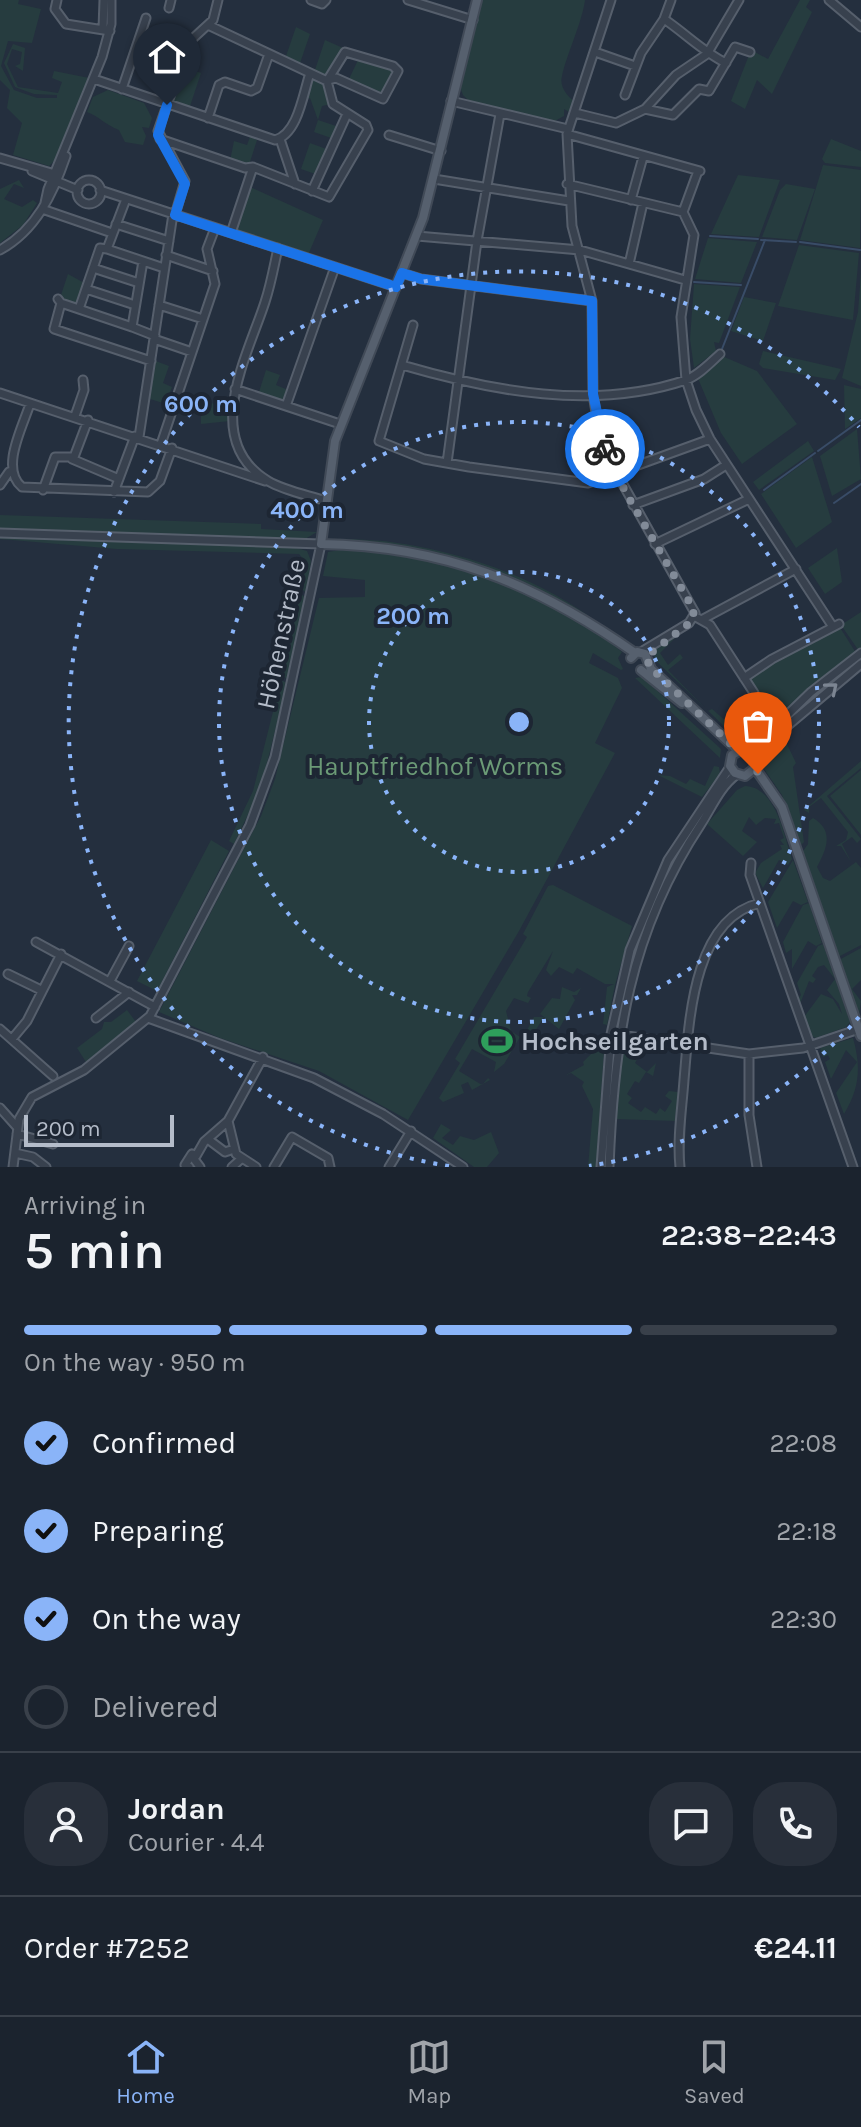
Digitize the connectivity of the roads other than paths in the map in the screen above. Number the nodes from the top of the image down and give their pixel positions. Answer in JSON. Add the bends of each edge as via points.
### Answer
{"nodes":[{"id":1,"x":57,"y":0,"type":"edge"},
{"id":2,"x":104,"y":0,"type":"edge"},
{"id":3,"x":111,"y":0,"type":"edge"},
{"id":4,"x":218,"y":0,"type":"edge"},
{"id":5,"x":311,"y":0,"type":"edge"},
{"id":6,"x":326,"y":0,"type":"edge"},
{"id":7,"x":408,"y":0,"type":"edge"},
{"id":8,"x":477,"y":0,"type":"edge"},
{"id":9,"x":611,"y":0,"type":"edge"},
{"id":10,"x":671,"y":0,"type":"edge"},
{"id":11,"x":739,"y":0,"type":"edge"},
{"id":12,"x":829,"y":0,"type":"edge"},
{"id":13,"x":146,"y":18,"type":"dead end"},
{"id":14,"x":664,"y":19,"type":"junction"},
{"id":15,"x":473,"y":20,"type":"junction"},
{"id":16,"x":208,"y":25,"type":"junction"},
{"id":17,"x":861,"y":27,"type":"edge"},
{"id":18,"x":107,"y":30,"type":"junction"},
{"id":19,"x":595,"y":52,"type":"junction"},
{"id":20,"x":750,"y":52,"type":"dead end"},
{"id":21,"x":269,"y":54,"type":"junction"},
{"id":22,"x":707,"y":54,"type":"junction"},
{"id":23,"x":726,"y":63,"type":"junction"},
{"id":24,"x":635,"y":66,"type":"junction"},
{"id":25,"x":310,"y":73,"type":"junction"},
{"id":26,"x":94,"y":79,"type":"junction"},
{"id":27,"x":328,"y":80,"type":"junction"},
{"id":28,"x":122,"y":89,"type":"junction"},
{"id":29,"x":625,"y":95,"type":"dead end"},
{"id":30,"x":451,"y":101,"type":"junction"},
{"id":31,"x":167,"y":105,"type":"junction"},
{"id":32,"x":645,"y":109,"type":"junction"},
{"id":33,"x":575,"y":113,"type":"junction"},
{"id":34,"x":347,"y":114,"type":"junction"},
{"id":35,"x":500,"y":114,"type":"junction"},
{"id":36,"x":208,"y":118,"type":"junction"},
{"id":37,"x":567,"y":132,"type":"junction"},
{"id":38,"x":389,"y":135,"type":"dead end"},
{"id":39,"x":160,"y":139,"type":"junction"},
{"id":40,"x":280,"y":139,"type":"junction"},
{"id":41,"x":441,"y":151,"type":"junction"},
{"id":42,"x":643,"y":157,"type":"junction"},
{"id":43,"x":0,"y":158,"type":"edge"},
{"id":44,"x":253,"y":167,"type":"junction"},
{"id":45,"x":55,"y":178,"type":"junction"},
{"id":46,"x":434,"y":179,"type":"junction"},
{"id":47,"x":295,"y":184,"type":"junction"},
{"id":48,"x":567,"y":184,"type":"junction"},
{"id":49,"x":487,"y":189,"type":"junction"},
{"id":50,"x":78,"y":190,"type":"junction"},
{"id":51,"x":100,"y":190,"type":"junction"},
{"id":52,"x":312,"y":191,"type":"junction"},
{"id":53,"x":126,"y":199,"type":"junction"},
{"id":54,"x":631,"y":200,"type":"junction"},
{"id":55,"x":569,"y":201,"type":"junction"},
{"id":56,"x":643,"y":203,"type":"junction"},
{"id":57,"x":44,"y":206,"type":"junction"},
{"id":58,"x":683,"y":212,"type":"junction"},
{"id":59,"x":174,"y":214,"type":"junction"},
{"id":60,"x":116,"y":224,"type":"junction"},
{"id":61,"x":215,"y":228,"type":"junction"},
{"id":62,"x":112,"y":233,"type":"junction"},
{"id":63,"x":231,"y":233,"type":"junction"},
{"id":64,"x":417,"y":236,"type":"junction"},
{"id":65,"x":169,"y":241,"type":"junction"},
{"id":66,"x":477,"y":241,"type":"junction"},
{"id":67,"x":278,"y":248,"type":"junction"},
{"id":68,"x":107,"y":249,"type":"junction"},
{"id":69,"x":0,"y":250,"type":"edge"},
{"id":70,"x":580,"y":250,"type":"junction"},
{"id":71,"x":166,"y":255,"type":"junction"},
{"id":72,"x":143,"y":261,"type":"junction"},
{"id":73,"x":629,"y":264,"type":"junction"},
{"id":74,"x":335,"y":267,"type":"junction"},
{"id":75,"x":93,"y":268,"type":"junction"},
{"id":76,"x":164,"y":268,"type":"junction"},
{"id":77,"x":213,"y":271,"type":"junction"},
{"id":78,"x":402,"y":273,"type":"junction"},
{"id":79,"x":685,"y":280,"type":"junction"},
{"id":80,"x":139,"y":283,"type":"junction"},
{"id":81,"x":474,"y":286,"type":"junction"},
{"id":82,"x":396,"y":287,"type":"junction"},
{"id":83,"x":86,"y":289,"type":"junction"},
{"id":84,"x":592,"y":301,"type":"junction"},
{"id":85,"x":135,"y":305,"type":"junction"},
{"id":86,"x":159,"y":305,"type":"junction"},
{"id":87,"x":79,"y":309,"type":"junction"},
{"id":88,"x":203,"y":319,"type":"junction"},
{"id":89,"x":413,"y":325,"type":"dead end"},
{"id":90,"x":132,"y":327,"type":"junction"},
{"id":91,"x":154,"y":338,"type":"junction"},
{"id":92,"x":192,"y":352,"type":"junction"},
{"id":93,"x":720,"y":354,"type":"dead end"},
{"id":94,"x":151,"y":361,"type":"junction"},
{"id":95,"x":402,"y":365,"type":"junction"},
{"id":96,"x":83,"y":380,"type":"dead end"},
{"id":97,"x":686,"y":380,"type":"junction"},
{"id":98,"x":460,"y":382,"type":"junction"},
{"id":99,"x":235,"y":389,"type":"junction"},
{"id":100,"x":0,"y":393,"type":"edge"},
{"id":101,"x":593,"y":394,"type":"junction"},
{"id":102,"x":30,"y":404,"type":"junction"},
{"id":103,"x":286,"y":406,"type":"junction"},
{"id":104,"x":75,"y":416,"type":"junction"},
{"id":105,"x":88,"y":420,"type":"junction"},
{"id":106,"x":340,"y":424,"type":"junction"},
{"id":107,"x":137,"y":437,"type":"junction"},
{"id":108,"x":710,"y":439,"type":"junction"},
{"id":109,"x":161,"y":444,"type":"junction"},
{"id":110,"x":172,"y":448,"type":"junction"},
{"id":111,"x":72,"y":459,"type":"junction"},
{"id":112,"x":447,"y":463,"type":"junction"},
{"id":113,"x":726,"y":465,"type":"junction"},
{"id":114,"x":9,"y":472,"type":"junction"},
{"id":115,"x":616,"y":474,"type":"junction"},
{"id":116,"x":119,"y":479,"type":"junction"},
{"id":117,"x":271,"y":483,"type":"junction"},
{"id":118,"x":0,"y":485,"type":"edge"},
{"id":119,"x":43,"y":490,"type":"junction"},
{"id":120,"x":114,"y":492,"type":"junction"},
{"id":121,"x":749,"y":499,"type":"junction"},
{"id":122,"x":326,"y":501,"type":"junction"},
{"id":123,"x":633,"y":505,"type":"junction"},
{"id":124,"x":0,"y":533,"type":"edge"},
{"id":125,"x":321,"y":544,"type":"junction"},
{"id":126,"x":655,"y":544,"type":"junction"},
{"id":127,"x":796,"y":569,"type":"junction"},
{"id":128,"x":694,"y":616,"type":"junction"},
{"id":129,"x":703,"y":619,"type":"junction"},
{"id":130,"x":861,"y":653,"type":"edge"},
{"id":131,"x":640,"y":658,"type":"junction"},
{"id":132,"x":861,"y":664,"type":"edge"},
{"id":133,"x":744,"y":678,"type":"junction"},
{"id":134,"x":756,"y":706,"type":"dead end"},
{"id":135,"x":782,"y":720,"type":"junction"},
{"id":136,"x":724,"y":736,"type":"junction"},
{"id":137,"x":741,"y":752,"type":"junction"},
{"id":138,"x":733,"y":771,"type":"junction"},
{"id":139,"x":752,"y":772,"type":"junction"},
{"id":140,"x":751,"y":863,"type":"dead end"},
{"id":141,"x":760,"y":903,"type":"junction"},
{"id":142,"x":36,"y":942,"type":"dead end"},
{"id":143,"x":129,"y":946,"type":"dead end"},
{"id":144,"x":61,"y":954,"type":"junction"},
{"id":145,"x":8,"y":974,"type":"dead end"},
{"id":146,"x":110,"y":981,"type":"junction"},
{"id":147,"x":41,"y":990,"type":"junction"},
{"id":148,"x":129,"y":992,"type":"junction"},
{"id":149,"x":155,"y":1007,"type":"junction"},
{"id":150,"x":96,"y":1018,"type":"dead end"},
{"id":151,"x":148,"y":1018,"type":"junction"},
{"id":152,"x":0,"y":1029,"type":"edge"},
{"id":153,"x":860,"y":1033,"type":"edge"},
{"id":154,"x":615,"y":1034,"type":"junction"},
{"id":155,"x":12,"y":1039,"type":"junction"},
{"id":156,"x":687,"y":1046,"type":"junction"},
{"id":157,"x":811,"y":1046,"type":"junction"},
{"id":158,"x":749,"y":1054,"type":"junction"},
{"id":159,"x":263,"y":1057,"type":"junction"},
{"id":160,"x":53,"y":1076,"type":"dead end"},
{"id":161,"x":0,"y":1108,"type":"edge"},
{"id":162,"x":228,"y":1121,"type":"junction"},
{"id":163,"x":17,"y":1131,"type":"junction"},
{"id":164,"x":411,"y":1131,"type":"junction"},
{"id":165,"x":209,"y":1140,"type":"junction"},
{"id":166,"x":53,"y":1144,"type":"dead end"},
{"id":167,"x":234,"y":1149,"type":"junction"},
{"id":168,"x":16,"y":1150,"type":"junction"},
{"id":169,"x":241,"y":1159,"type":"junction"},
{"id":170,"x":193,"y":1162,"type":"edge"},
{"id":171,"x":13,"y":1167,"type":"edge"},
{"id":172,"x":46,"y":1167,"type":"edge"},
{"id":173,"x":200,"y":1167,"type":"edge"},
{"id":174,"x":232,"y":1167,"type":"edge"},
{"id":175,"x":256,"y":1167,"type":"edge"},
{"id":176,"x":274,"y":1167,"type":"edge"},
{"id":177,"x":330,"y":1167,"type":"edge"},
{"id":178,"x":389,"y":1167,"type":"edge"},
{"id":179,"x":463,"y":1167,"type":"edge"},
{"id":180,"x":601,"y":1167,"type":"edge"},
{"id":181,"x":609,"y":1167,"type":"edge"},
{"id":182,"x":680,"y":1167,"type":"edge"},
{"id":183,"x":757,"y":1167,"type":"edge"},
{"id":184,"x":853,"y":1167,"type":"edge"}],
"edges":[{"from":1,"to":18,"type":"street","via":[[55,9],[66,24]]},
{"from":2,"to":18,"type":"street"},
{"from":3,"to":18,"type":"street"},
{"from":4,"to":16,"type":"street"},
{"from":5,"to":6,"type":"street"},
{"from":7,"to":15,"type":"street"},
{"from":8,"to":15,"type":"main road","name":"Höhenstraße"},
{"from":9,"to":19,"type":"street"},
{"from":10,"to":14,"type":"street"},
{"from":11,"to":22,"type":"street"},
{"from":12,"to":17,"type":"street"},
{"from":13,"to":28,"type":"street"},
{"from":14,"to":22,"type":"street","via":[[699,42]]},
{"from":14,"to":24,"type":"street"},
{"from":15,"to":30,"type":"main road","name":"Höhenstraße"},
{"from":16,"to":21,"type":"street"},
{"from":16,"to":31,"type":"street","via":[[189,42]]},
{"from":18,"to":26,"type":"street"},
{"from":19,"to":24,"type":"street"},
{"from":19,"to":33,"type":"street"},
{"from":20,"to":23,"type":"street","via":[[735,47]]},
{"from":21,"to":25,"type":"street"},
{"from":21,"to":36,"type":"street","via":[[257,88],[219,85]]},
{"from":22,"to":23,"type":"street"},
{"from":22,"to":32,"type":"street","via":[[676,75]]},
{"from":23,"to":32,"type":"street","via":[[709,91],[699,89],[673,115]]},
{"from":24,"to":29,"type":"street"},
{"from":25,"to":27,"type":"street"},
{"from":25,"to":40,"type":"street","via":[[293,124]]},
{"from":26,"to":28,"type":"street"},
{"from":26,"to":45,"type":"street"},
{"from":27,"to":27,"type":"street","via":[[336,78],[383,99],[398,71],[344,52]]},
{"from":27,"to":34,"type":"street","via":[[333,104]]},
{"from":28,"to":31,"type":"street"},
{"from":30,"to":35,"type":"street"},
{"from":30,"to":41,"type":"main road","name":"Höhenstraße"},
{"from":31,"to":36,"type":"street"},
{"from":31,"to":39,"type":"street"},
{"from":32,"to":33,"type":"street","via":[[616,123]]},
{"from":33,"to":37,"type":"street"},
{"from":34,"to":52,"type":"street"},
{"from":34,"to":52,"type":"street","via":[[368,130],[331,197]]},
{"from":35,"to":37,"type":"street"},
{"from":35,"to":49,"type":"street"},
{"from":36,"to":40,"type":"street"},
{"from":37,"to":42,"type":"street"},
{"from":37,"to":48,"type":"street"},
{"from":38,"to":41,"type":"street"},
{"from":39,"to":44,"type":"street"},
{"from":39,"to":59,"type":"street","via":[[185,181]]},
{"from":40,"to":47,"type":"street"},
{"from":41,"to":46,"type":"main road","name":"Höhenstraße"},
{"from":42,"to":54,"type":"street"},
{"from":42,"to":58,"type":"street","via":[[700,171]]},
{"from":43,"to":45,"type":"street"},
{"from":44,"to":47,"type":"street"},
{"from":44,"to":63,"type":"street"},
{"from":45,"to":50,"type":"street"},
{"from":45,"to":57,"type":"street"},
{"from":46,"to":49,"type":"street"},
{"from":46,"to":64,"type":"main road","name":"Höhenstraße"},
{"from":47,"to":52,"type":"street"},
{"from":48,"to":54,"type":"street"},
{"from":48,"to":55,"type":"street"},
{"from":49,"to":55,"type":"street"},
{"from":49,"to":66,"type":"street"},
{"from":50,"to":51,"type":"street","via":[[87,178]]},
{"from":50,"to":51,"type":"street","via":[[79,201],[91,205]]},
{"from":51,"to":53,"type":"street"},
{"from":53,"to":59,"type":"street"},
{"from":53,"to":60,"type":"street"},
{"from":54,"to":56,"type":"street"},
{"from":55,"to":70,"type":"street"},
{"from":56,"to":58,"type":"street"},
{"from":56,"to":73,"type":"street"},
{"from":57,"to":62,"type":"street"},
{"from":57,"to":69,"type":"street","via":[[28,229]]},
{"from":58,"to":79,"type":"street","via":[[694,235]]},
{"from":59,"to":61,"type":"street"},
{"from":59,"to":65,"type":"street"},
{"from":60,"to":62,"type":"street"},
{"from":60,"to":65,"type":"street"},
{"from":61,"to":63,"type":"street"},
{"from":61,"to":77,"type":"street","via":[[207,249]]},
{"from":62,"to":68,"type":"street"},
{"from":63,"to":67,"type":"street"},
{"from":64,"to":66,"type":"street"},
{"from":64,"to":78,"type":"main road","name":"Höhenstraße"},
{"from":65,"to":71,"type":"street"},
{"from":66,"to":70,"type":"street"},
{"from":66,"to":81,"type":"street"},
{"from":67,"to":74,"type":"street"},
{"from":67,"to":99,"type":"street"},
{"from":68,"to":72,"type":"street"},
{"from":68,"to":75,"type":"street","via":[[100,248]]},
{"from":70,"to":73,"type":"street"},
{"from":70,"to":84,"type":"street"},
{"from":71,"to":76,"type":"street"},
{"from":71,"to":77,"type":"street"},
{"from":72,"to":76,"type":"street"},
{"from":72,"to":80,"type":"street"},
{"from":73,"to":79,"type":"street"},
{"from":74,"to":82,"type":"street"},
{"from":74,"to":103,"type":"street"},
{"from":75,"to":80,"type":"street"},
{"from":75,"to":83,"type":"street"},
{"from":76,"to":86,"type":"street"},
{"from":77,"to":88,"type":"street","via":[[215,284]]},
{"from":78,"to":81,"type":"street"},
{"from":78,"to":82,"type":"main road","name":"Höhenstraße"},
{"from":79,"to":97,"type":"street","via":[[681,317]]},
{"from":80,"to":85,"type":"street"},
{"from":81,"to":84,"type":"street"},
{"from":81,"to":98,"type":"street"},
{"from":82,"to":106,"type":"main road","name":"Höhenstraße"},
{"from":83,"to":85,"type":"street"},
{"from":83,"to":87,"type":"street"},
{"from":84,"to":101,"type":"street"},
{"from":85,"to":90,"type":"street"},
{"from":86,"to":88,"type":"street"},
{"from":86,"to":91,"type":"street"},
{"from":87,"to":90,"type":"street"},
{"from":87,"to":94,"type":"street","via":[[59,301],[54,329]]},
{"from":88,"to":92,"type":"street"},
{"from":89,"to":95,"type":"street"},
{"from":90,"to":91,"type":"street"},
{"from":91,"to":92,"type":"street"},
{"from":91,"to":94,"type":"street"},
{"from":92,"to":109,"type":"street"},
{"from":93,"to":97,"type":"street"},
{"from":94,"to":107,"type":"street"},
{"from":95,"to":98,"type":"street"},
{"from":95,"to":112,"type":"street","via":[[379,441]]},
{"from":96,"to":104,"type":"street"},
{"from":97,"to":101,"type":"street"},
{"from":97,"to":108,"type":"street"},
{"from":98,"to":101,"type":"street","via":[[554,395]]},
{"from":98,"to":112,"type":"street"},
{"from":99,"to":103,"type":"street"},
{"from":99,"to":117,"type":"street","via":[[237,440],[251,465]]},
{"from":100,"to":102,"type":"street"},
{"from":101,"to":115,"type":"street","via":[[601,439]]},
{"from":102,"to":104,"type":"street"},
{"from":102,"to":114,"type":"street"},
{"from":103,"to":106,"type":"street"},
{"from":104,"to":105,"type":"street"},
{"from":105,"to":107,"type":"street"},
{"from":105,"to":111,"type":"street"},
{"from":106,"to":122,"type":"main road","name":"Höhenstraße"},
{"from":107,"to":109,"type":"street"},
{"from":107,"to":116,"type":"street"},
{"from":108,"to":113,"type":"street"},
{"from":108,"to":115,"type":"street"},
{"from":109,"to":110,"type":"street"},
{"from":110,"to":117,"type":"street"},
{"from":110,"to":120,"type":"street","via":[[155,488]]},
{"from":111,"to":116,"type":"street"},
{"from":111,"to":119,"type":"street","via":[[55,457]]},
{"from":112,"to":115,"type":"street","via":[[588,483]]},
{"from":113,"to":121,"type":"street"},
{"from":113,"to":123,"type":"street","via":[[704,479]]},
{"from":114,"to":118,"type":"street"},
{"from":114,"to":119,"type":"street","via":[[22,487]]},
{"from":115,"to":123,"type":"street"},
{"from":116,"to":120,"type":"street"},
{"from":117,"to":122,"type":"street"},
{"from":119,"to":120,"type":"street"},
{"from":121,"to":126,"type":"street"},
{"from":121,"to":127,"type":"street"},
{"from":122,"to":125,"type":"main road","name":"Höhenstraße"},
{"from":123,"to":126,"type":"street"},
{"from":124,"to":125,"type":"street"},
{"from":125,"to":131,"type":"main road","via":[[401,550],[479,568],[558,603]]},
{"from":125,"to":149,"type":"street","name":"Höhenstraße","via":[[266,785]]},
{"from":126,"to":128,"type":"street"},
{"from":127,"to":129,"type":"street"},
{"from":127,"to":133,"type":"street","via":[[836,626]]},
{"from":128,"to":129,"type":"street"},
{"from":128,"to":131,"type":"street"},
{"from":129,"to":133,"type":"street"},
{"from":130,"to":135,"type":"street"},
{"from":131,"to":136,"type":"main road"},
{"from":131,"to":137,"type":"main road"},
{"from":137,"to":132,"type":"street","one_way":true,"via":[[767,743]]},
{"from":133,"to":134,"type":"street"},
{"from":135,"to":136,"type":"street","via":[[748,738]]},
{"from":135,"to":137,"type":"street"},
{"from":136,"to":137,"type":"main road"},
{"from":137,"to":138,"type":"main road"},
{"from":137,"to":139,"type":"main road"},
{"from":138,"to":139,"type":"main road"},
{"from":138,"to":154,"type":"street","via":[[690,823],[649,899],[625,967]]},
{"from":139,"to":153,"type":"main road","via":[[786,822]]},
{"from":140,"to":141,"type":"street"},
{"from":141,"to":156,"type":"street","via":[[738,910],[713,940],[695,992]]},
{"from":141,"to":157,"type":"street"},
{"from":142,"to":144,"type":"street"},
{"from":143,"to":146,"type":"street"},
{"from":144,"to":146,"type":"street"},
{"from":144,"to":147,"type":"street"},
{"from":145,"to":147,"type":"street"},
{"from":146,"to":148,"type":"street"},
{"from":147,"to":155,"type":"street"},
{"from":148,"to":149,"type":"street"},
{"from":148,"to":150,"type":"street"},
{"from":149,"to":151,"type":"street","name":"Höhenstraße"},
{"from":151,"to":159,"type":"street"},
{"from":151,"to":163,"type":"street","name":"Höhenstraße","via":[[84,1070],[34,1095],[21,1112]]},
{"from":152,"to":155,"type":"street"},
{"from":153,"to":157,"type":"street"},
{"from":154,"to":156,"type":"street"},
{"from":154,"to":180,"type":"street"},
{"from":154,"to":181,"type":"street"},
{"from":155,"to":160,"type":"street"},
{"from":156,"to":158,"type":"street"},
{"from":156,"to":182,"type":"street"},
{"from":157,"to":158,"type":"street"},
{"from":157,"to":184,"type":"street"},
{"from":158,"to":183,"type":"street","via":[[749,1115]]},
{"from":159,"to":162,"type":"street"},
{"from":159,"to":164,"type":"street","via":[[329,1085]]},
{"from":161,"to":163,"type":"street"},
{"from":162,"to":165,"type":"street"},
{"from":162,"to":167,"type":"street"},
{"from":163,"to":166,"type":"street"},
{"from":163,"to":168,"type":"street"},
{"from":164,"to":178,"type":"street"},
{"from":164,"to":179,"type":"street"},
{"from":165,"to":167,"type":"street","via":[[225,1152]]},
{"from":165,"to":170,"type":"street"},
{"from":167,"to":169,"type":"street"},
{"from":168,"to":171,"type":"street"},
{"from":168,"to":172,"type":"street"},
{"from":169,"to":174,"type":"street"},
{"from":169,"to":175,"type":"street"},
{"from":170,"to":173,"type":"street"},
{"from":176,"to":177,"type":"street","via":[[292,1137],[330,1160]]}]}
